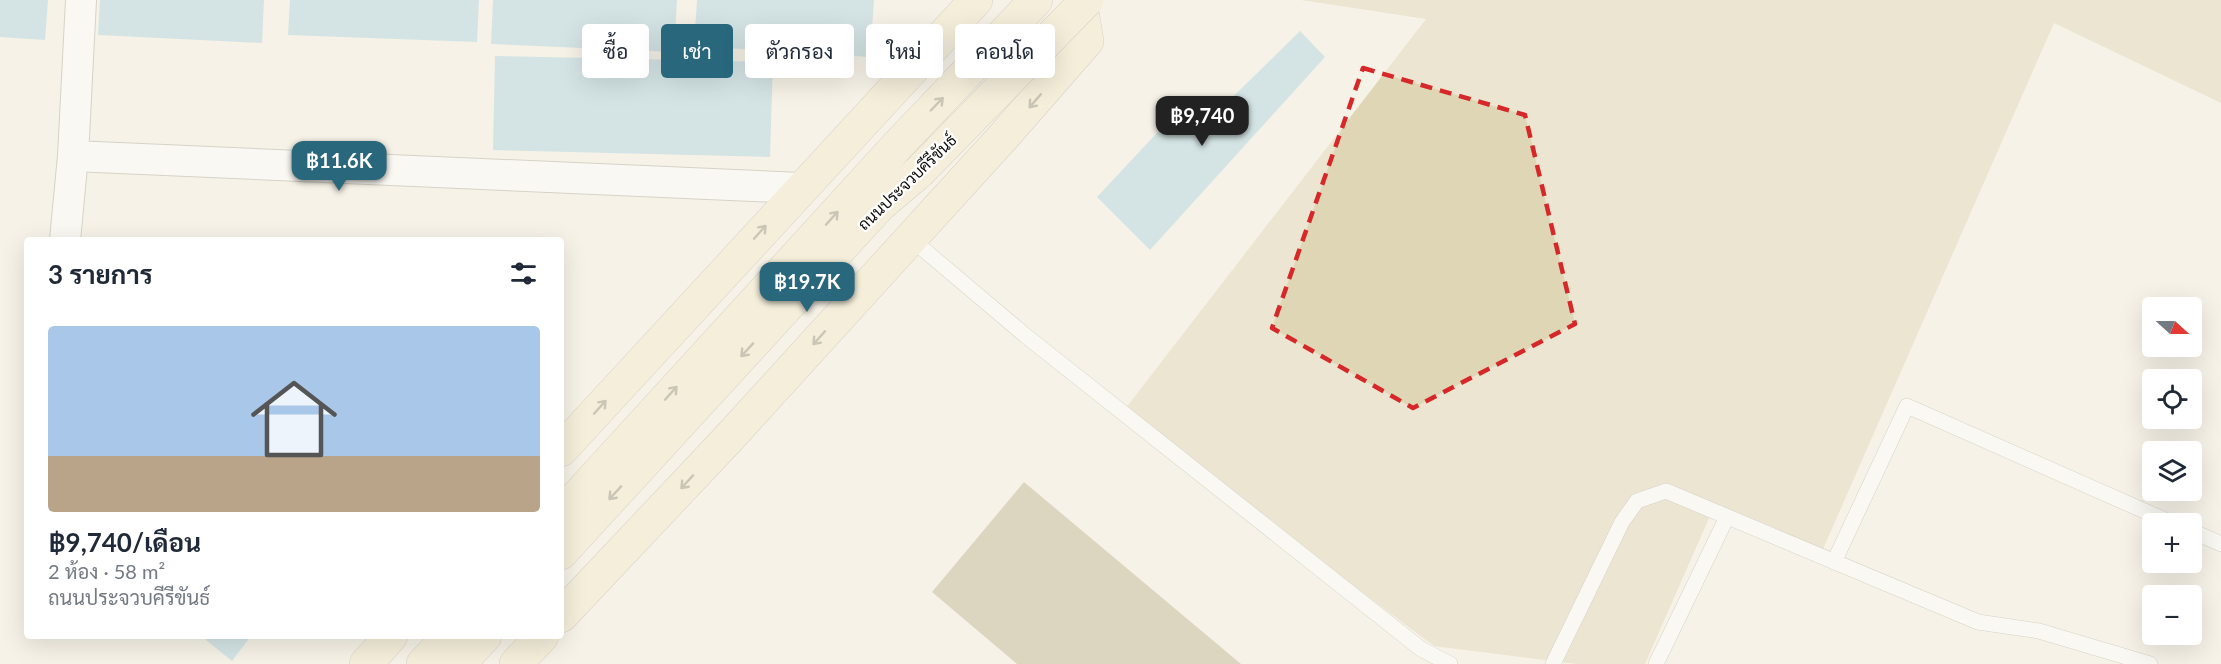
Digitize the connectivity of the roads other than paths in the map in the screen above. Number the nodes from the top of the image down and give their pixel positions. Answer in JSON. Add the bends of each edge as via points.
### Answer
{"nodes":[{"id":1,"x":81,"y":0,"type":"edge"},
{"id":2,"x":976,"y":0,"type":"edge"},
{"id":3,"x":1036,"y":0,"type":"edge"},
{"id":4,"x":1080,"y":0,"type":"edge"},
{"id":5,"x":1087,"y":0,"type":"edge"},
{"id":6,"x":73,"y":156,"type":"junction"},
{"id":7,"x":801,"y":188,"type":"junction"},
{"id":8,"x":65,"y":237,"type":"edge"},
{"id":9,"x":910,"y":238,"type":"junction"},
{"id":10,"x":564,"y":447,"type":"edge"},
{"id":11,"x":564,"y":511,"type":"edge"},
{"id":12,"x":2149,"y":513,"type":"edge"},
{"id":13,"x":1727,"y":518,"type":"junction"},
{"id":14,"x":2202,"y":535,"type":"edge"},
{"id":15,"x":2221,"y":544,"type":"edge"},
{"id":16,"x":564,"y":550,"type":"edge"},
{"id":17,"x":1834,"y":562,"type":"junction"},
{"id":18,"x":564,"y":613,"type":"edge"},
{"id":19,"x":388,"y":639,"type":"edge"},
{"id":20,"x":446,"y":639,"type":"edge"},
{"id":21,"x":482,"y":639,"type":"edge"},
{"id":22,"x":539,"y":639,"type":"edge"},
{"id":23,"x":366,"y":664,"type":"edge"},
{"id":24,"x":423,"y":664,"type":"edge"},
{"id":25,"x":459,"y":664,"type":"edge"},
{"id":26,"x":516,"y":664,"type":"edge"},
{"id":27,"x":1450,"y":664,"type":"edge"},
{"id":28,"x":1553,"y":664,"type":"edge"},
{"id":29,"x":1656,"y":664,"type":"edge"},
{"id":30,"x":2150,"y":664,"type":"edge"}],
"edges":[{"from":1,"to":6,"type":"street"},
{"from":2,"to":7,"type":"main road"},
{"from":11,"to":3,"type":"main road","name":"ถนนประจวบคีรีขันธ์","one_way":true},
{"from":4,"to":9,"type":"main road","one_way":true,"via":[[1087,40]]},
{"from":5,"to":16,"type":"main road","name":"ถนนประจวบคีรีขันธ์","one_way":true,"bridge":true,"via":[[919,172],[880,205]]},
{"from":6,"to":7,"type":"street"},
{"from":6,"to":8,"type":"street"},
{"from":10,"to":7,"type":"main road","one_way":true},
{"from":9,"to":18,"type":"main road","one_way":true},
{"from":9,"to":27,"type":"lane","via":[[1026,336],[1421,649]]},
{"from":12,"to":17,"type":"lane","via":[[1907,406]]},
{"from":13,"to":17,"type":"lane"},
{"from":13,"to":28,"type":"lane","via":[[1666,491],[1637,501],[1622,522]]},
{"from":13,"to":29,"type":"lane"},
{"from":14,"to":15,"type":"lane"},
{"from":17,"to":30,"type":"lane","via":[[1977,622],[2039,631]]},
{"from":19,"to":23,"type":"main road"},
{"from":20,"to":24,"type":"main road"},
{"from":21,"to":25,"type":"main road"},
{"from":22,"to":26,"type":"main road"}]}
